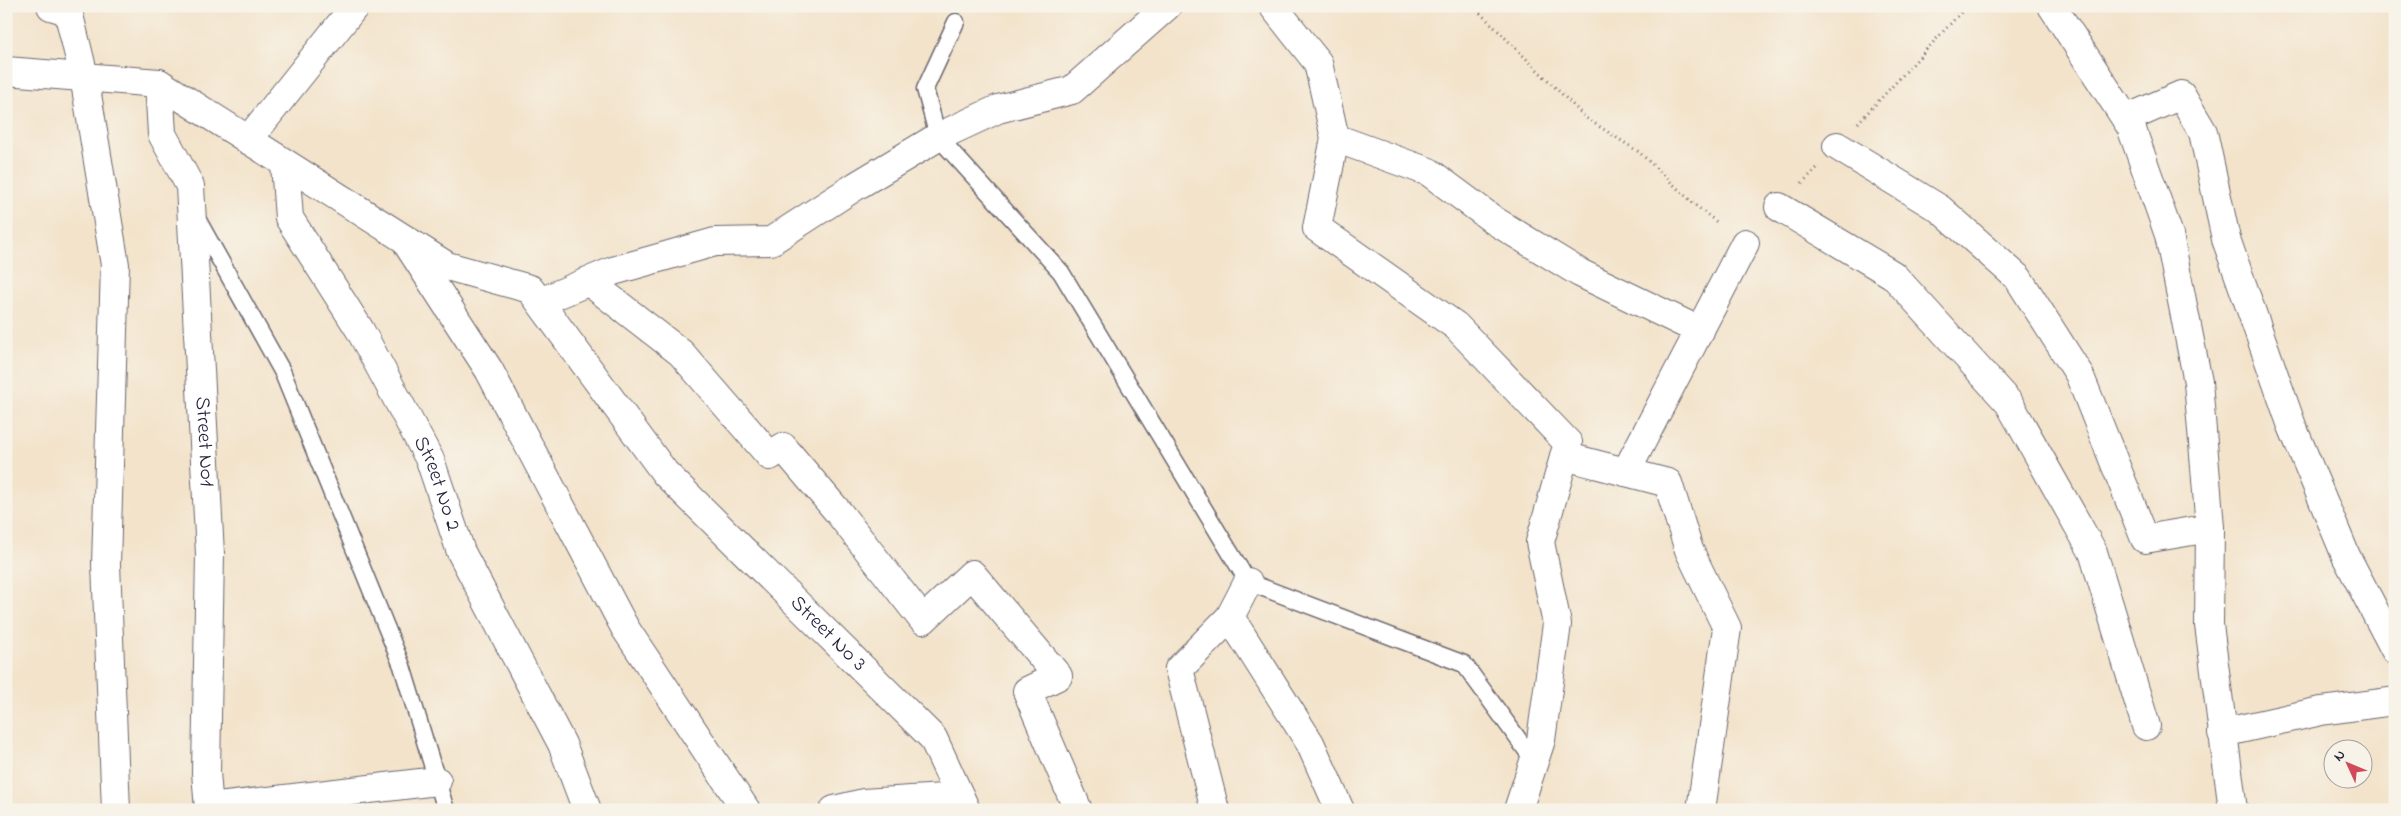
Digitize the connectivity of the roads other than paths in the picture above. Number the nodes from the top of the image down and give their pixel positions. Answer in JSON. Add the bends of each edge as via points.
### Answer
{"nodes":[{"id":1,"x":51,"y":6,"type":"edge"},
{"id":2,"x":355,"y":6,"type":"edge"},
{"id":3,"x":1167,"y":6,"type":"edge"},
{"id":4,"x":1273,"y":6,"type":"edge"},
{"id":5,"x":2052,"y":6,"type":"edge"},
{"id":6,"x":956,"y":22,"type":"dead end"},
{"id":7,"x":6,"y":71,"type":"edge"},
{"id":8,"x":84,"y":76,"type":"junction"},
{"id":9,"x":159,"y":83,"type":"junction"},
{"id":10,"x":2126,"y":119,"type":"junction"},
{"id":11,"x":938,"y":137,"type":"junction"},
{"id":12,"x":1335,"y":138,"type":"junction"},
{"id":13,"x":248,"y":140,"type":"junction"},
{"id":14,"x":1837,"y":146,"type":"road end"},
{"id":15,"x":285,"y":164,"type":"junction"},
{"id":16,"x":1779,"y":207,"type":"road end"},
{"id":17,"x":192,"y":209,"type":"junction"},
{"id":18,"x":403,"y":238,"type":"junction"},
{"id":19,"x":1744,"y":243,"type":"road end"},
{"id":20,"x":588,"y":281,"type":"junction"},
{"id":21,"x":540,"y":302,"type":"junction"},
{"id":22,"x":1700,"y":330,"type":"junction"},
{"id":23,"x":1564,"y":456,"type":"junction"},
{"id":24,"x":1626,"y":472,"type":"junction"},
{"id":25,"x":2210,"y":528,"type":"junction"},
{"id":26,"x":1248,"y":582,"type":"junction"},
{"id":27,"x":1230,"y":617,"type":"junction"},
{"id":28,"x":2395,"y":650,"type":"edge"},
{"id":29,"x":2395,"y":701,"type":"edge"},
{"id":30,"x":2146,"y":726,"type":"dead end"},
{"id":31,"x":2222,"y":733,"type":"junction"},
{"id":32,"x":1534,"y":760,"type":"junction"},
{"id":33,"x":437,"y":781,"type":"junction"},
{"id":34,"x":963,"y":803,"type":"edge"},
{"id":35,"x":209,"y":809,"type":"edge"},
{"id":36,"x":116,"y":810,"type":"edge"},
{"id":37,"x":446,"y":810,"type":"edge"},
{"id":38,"x":587,"y":810,"type":"edge"},
{"id":39,"x":746,"y":810,"type":"edge"},
{"id":40,"x":834,"y":810,"type":"edge"},
{"id":41,"x":1078,"y":810,"type":"edge"},
{"id":42,"x":1215,"y":810,"type":"edge"},
{"id":43,"x":1340,"y":810,"type":"edge"},
{"id":44,"x":1518,"y":810,"type":"edge"},
{"id":45,"x":1701,"y":810,"type":"edge"},
{"id":46,"x":2233,"y":810,"type":"edge"}],
"edges":[{"from":1,"to":8,"type":"street","via":[[68,11]]},
{"from":2,"to":13,"type":"street"},
{"from":3,"to":11,"type":"street","via":[[1072,90],[998,109]]},
{"from":4,"to":12,"type":"street","via":[[1318,62]]},
{"from":5,"to":10,"type":"street"},
{"from":6,"to":11,"type":"lane","via":[[925,89]]},
{"from":7,"to":8,"type":"street"},
{"from":8,"to":9,"type":"street"},
{"from":8,"to":36,"type":"street","via":[[115,265],[106,564]]},
{"from":9,"to":13,"type":"street","name":"Street No 3"},
{"from":9,"to":17,"type":"street","name":"Street No1","via":[[162,134],[190,186]]},
{"from":10,"to":25,"type":"street","via":[[2169,235],[2198,382]]},
{"from":10,"to":28,"type":"street","via":[[2181,95],[2203,132],[2226,239],[2292,426],[2346,556]]},
{"from":11,"to":20,"type":"street","via":[[771,241],[715,242]]},
{"from":11,"to":26,"type":"lane","via":[[1061,272]]},
{"from":12,"to":22,"type":"street","via":[[1429,172],[1495,222],[1580,273]]},
{"from":12,"to":23,"type":"street","via":[[1317,228],[1456,326],[1568,442]]},
{"from":13,"to":15,"type":"street","name":"Street No 3"},
{"from":14,"to":25,"type":"street","via":[[1940,209],[2018,278],[2079,374],[2145,539]]},
{"from":15,"to":18,"type":"street","name":"Street No 3"},
{"from":15,"to":38,"type":"street","name":"Street No 2","via":[[289,218],[360,330],[430,460],[461,552],[562,744]]},
{"from":16,"to":30,"type":"street","via":[[1893,275],[2009,403],[2093,552]]},
{"from":17,"to":33,"type":"lane","via":[[282,371],[402,666]]},
{"from":17,"to":35,"type":"street","name":"Street No1","via":[[210,554],[206,772]]},
{"from":18,"to":21,"type":"street","name":"Street No 3","via":[[447,266],[530,289]]},
{"from":18,"to":39,"type":"street","via":[[489,370],[625,628]]},
{"from":19,"to":22,"type":"street"},
{"from":20,"to":21,"type":"street"},
{"from":20,"to":41,"type":"street","via":[[681,353],[770,456],[783,447],[923,620],[972,574],[1058,676],[1027,691]]},
{"from":21,"to":34,"type":"street","name":"Street No 3","via":[[665,473],[933,738]]},
{"from":22,"to":24,"type":"street"},
{"from":23,"to":24,"type":"street"},
{"from":23,"to":32,"type":"street","via":[[1540,542],[1557,624],[1541,740]]},
{"from":24,"to":45,"type":"street","via":[[1668,484],[1688,550],[1727,628]]},
{"from":25,"to":31,"type":"street","via":[[2209,625]]},
{"from":26,"to":27,"type":"street"},
{"from":26,"to":32,"type":"lane","via":[[1464,664]]},
{"from":27,"to":42,"type":"street","via":[[1179,669]]},
{"from":27,"to":43,"type":"street","via":[[1310,743]]},
{"from":29,"to":31,"type":"street","via":[[2321,711]]},
{"from":31,"to":46,"type":"street"},
{"from":32,"to":44,"type":"street"},
{"from":33,"to":35,"type":"street","name":"Street No1"},
{"from":33,"to":37,"type":"lane"},
{"from":34,"to":40,"type":"street","via":[[863,803]]}]}
